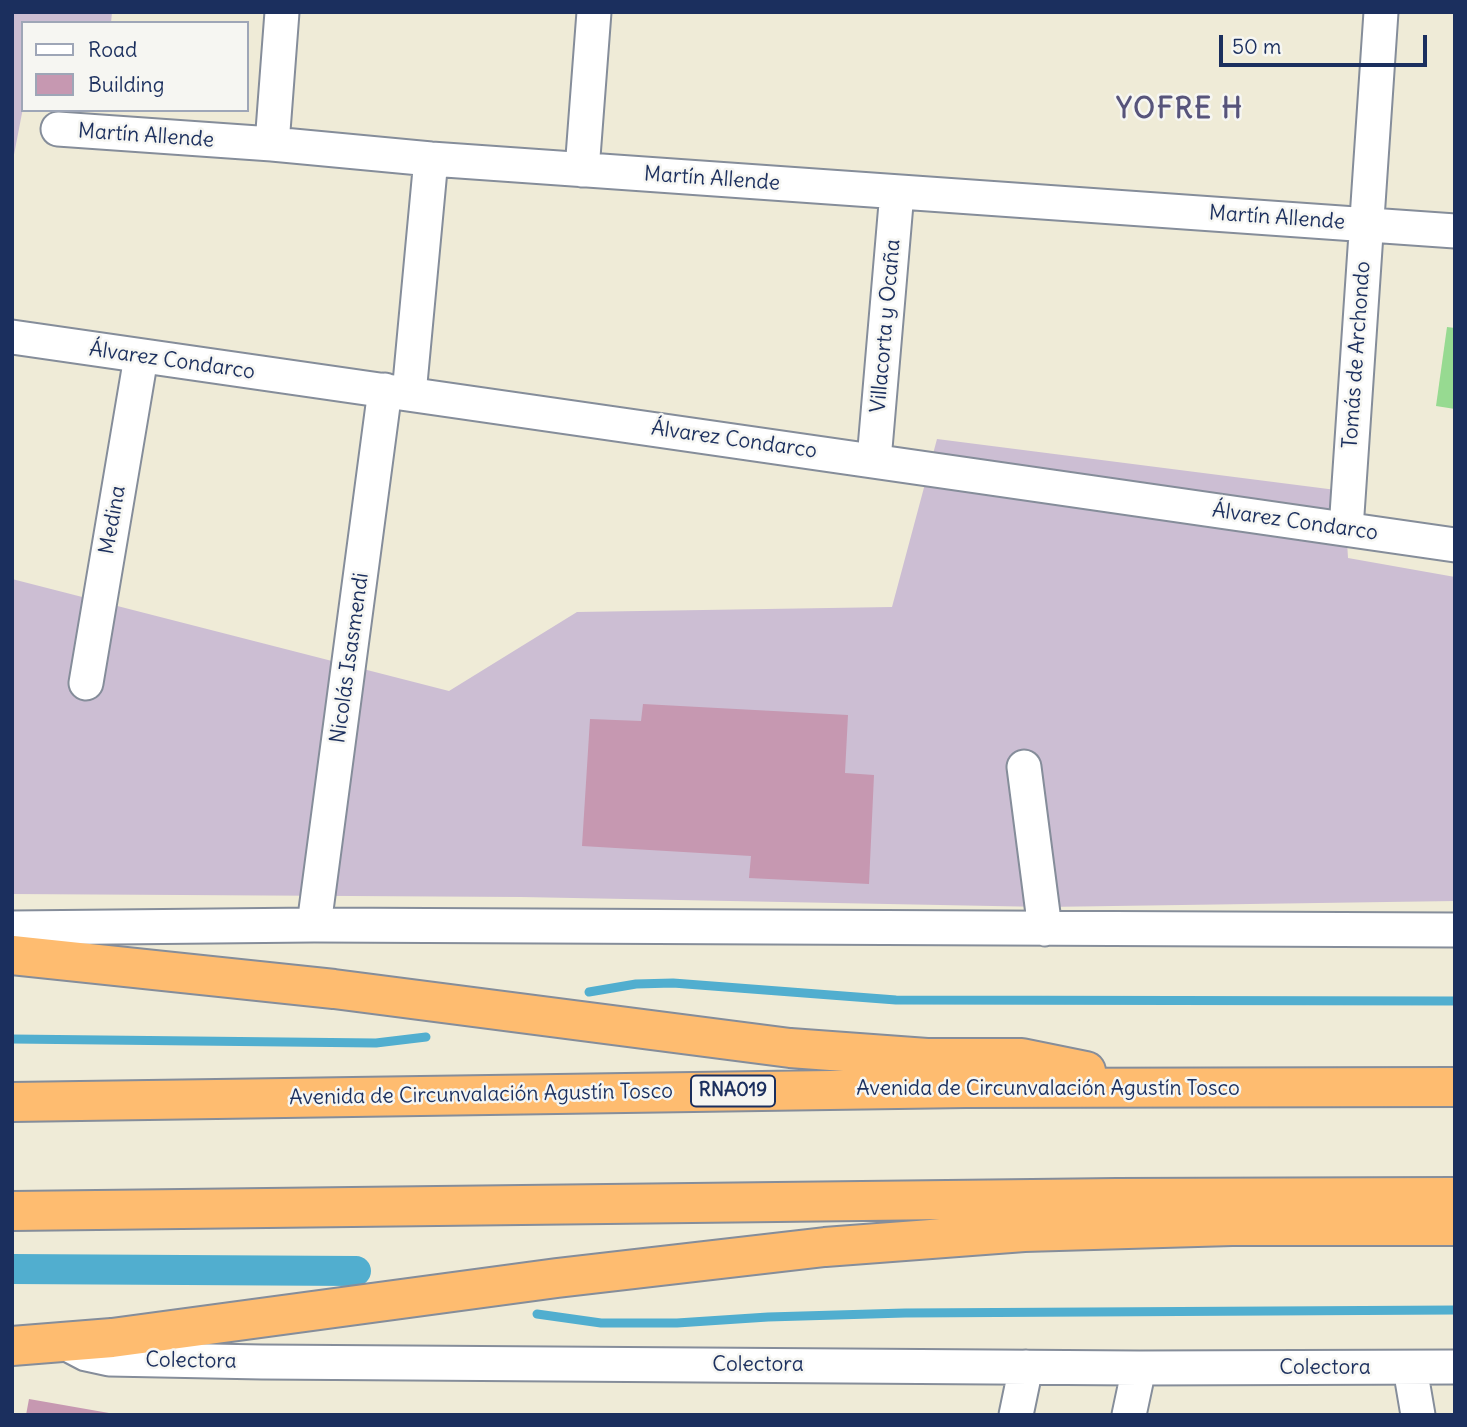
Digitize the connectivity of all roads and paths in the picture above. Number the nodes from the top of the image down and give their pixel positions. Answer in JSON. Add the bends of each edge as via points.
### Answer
{"nodes":[{"id":1,"x":282,"y":12,"type":"edge"},
{"id":2,"x":594,"y":12,"type":"edge"},
{"id":3,"x":1381,"y":12,"type":"edge"},
{"id":4,"x":58,"y":130,"type":"dead end"},
{"id":5,"x":272,"y":144,"type":"junction"},
{"id":6,"x":431,"y":159,"type":"junction"},
{"id":7,"x":582,"y":170,"type":"junction"},
{"id":8,"x":897,"y":192,"type":"junction"},
{"id":9,"x":1366,"y":224,"type":"junction"},
{"id":10,"x":1455,"y":231,"type":"edge"},
{"id":11,"x":12,"y":337,"type":"edge"},
{"id":12,"x":141,"y":358,"type":"junction"},
{"id":13,"x":397,"y":392,"type":"junction"},
{"id":14,"x":874,"y":460,"type":"junction"},
{"id":15,"x":1346,"y":529,"type":"junction"},
{"id":16,"x":1455,"y":545,"type":"edge"},
{"id":17,"x":86,"y":683,"type":"dead end"},
{"id":18,"x":1024,"y":767,"type":"dead end"},
{"id":19,"x":314,"y":926,"type":"junction"},
{"id":20,"x":12,"y":928,"type":"edge"},
{"id":21,"x":1045,"y":929,"type":"junction"},
{"id":22,"x":1455,"y":930,"type":"edge"},
{"id":23,"x":12,"y":955,"type":"edge"},
{"id":24,"x":1167,"y":1087,"type":"junction"},
{"id":25,"x":1455,"y":1087,"type":"edge"},
{"id":26,"x":12,"y":1102,"type":"edge"},
{"id":27,"x":1455,"y":1197,"type":"edge"},
{"id":28,"x":12,"y":1211,"type":"edge"},
{"id":29,"x":1455,"y":1226,"type":"edge"},
{"id":30,"x":65,"y":1343,"type":"junction"},
{"id":31,"x":12,"y":1346,"type":"edge"},
{"id":32,"x":1026,"y":1367,"type":"junction"},
{"id":33,"x":1455,"y":1367,"type":"edge"},
{"id":34,"x":1139,"y":1368,"type":"junction"},
{"id":35,"x":1410,"y":1368,"type":"junction"},
{"id":36,"x":1016,"y":1415,"type":"edge"},
{"id":37,"x":1129,"y":1415,"type":"edge"},
{"id":38,"x":1418,"y":1415,"type":"edge"}],
"edges":[{"from":1,"to":5,"type":"street"},
{"from":2,"to":7,"type":"street"},
{"from":3,"to":9,"type":"street","name":"Tomás de Archondo"},
{"from":4,"to":5,"type":"street","name":"Martín Allende"},
{"from":5,"to":6,"type":"street","name":"Martín Allende"},
{"from":6,"to":7,"type":"street","name":"Martín Allende"},
{"from":6,"to":13,"type":"street","name":"Nicolás Isasmendi"},
{"from":7,"to":8,"type":"street","name":"Martín Allende"},
{"from":8,"to":9,"type":"street","name":"Martín Allende"},
{"from":8,"to":14,"type":"street","name":"Villacorta y Ocaña"},
{"from":9,"to":10,"type":"street","name":"Martín Allende"},
{"from":9,"to":15,"type":"street","name":"Tomás de Archondo"},
{"from":11,"to":12,"type":"street","name":"Álvarez Condarco"},
{"from":12,"to":13,"type":"street","name":"Álvarez Condarco"},
{"from":12,"to":17,"type":"street","name":"Medina"},
{"from":13,"to":14,"type":"street","name":"Álvarez Condarco"},
{"from":13,"to":19,"type":"street","name":"Nicolás Isasmendi"},
{"from":14,"to":15,"type":"street","name":"Álvarez Condarco"},
{"from":15,"to":16,"type":"street","name":"Álvarez Condarco"},
{"from":18,"to":21,"type":"street"},
{"from":19,"to":20,"type":"street"},
{"from":19,"to":21,"type":"street"},
{"from":21,"to":22,"type":"street"},
{"from":23,"to":24,"type":"highway","via":[[334,989],[790,1048],[927,1058],[1022,1058]]},
{"from":24,"to":25,"type":"highway","name":"Avenida de Circunvalación Agustín Tosco","number":"RNA019"},
{"from":24,"to":26,"type":"highway","name":"Avenida de Circunvalación Agustín Tosco","number":"RNA019"},
{"from":27,"to":28,"type":"highway"},
{"from":29,"to":30,"type":"highway","via":[[1037,1232],[838,1246],[530,1281]]},
{"from":30,"to":31,"type":"highway"},
{"from":30,"to":32,"type":"street","name":"Colectora","via":[[109,1359]]},
{"from":32,"to":34,"type":"street","name":"Colectora"},
{"from":32,"to":36,"type":"street"},
{"from":33,"to":35,"type":"street","name":"Colectora"},
{"from":34,"to":35,"type":"street","name":"Colectora"},
{"from":34,"to":37,"type":"street"},
{"from":35,"to":38,"type":"street"}]}
